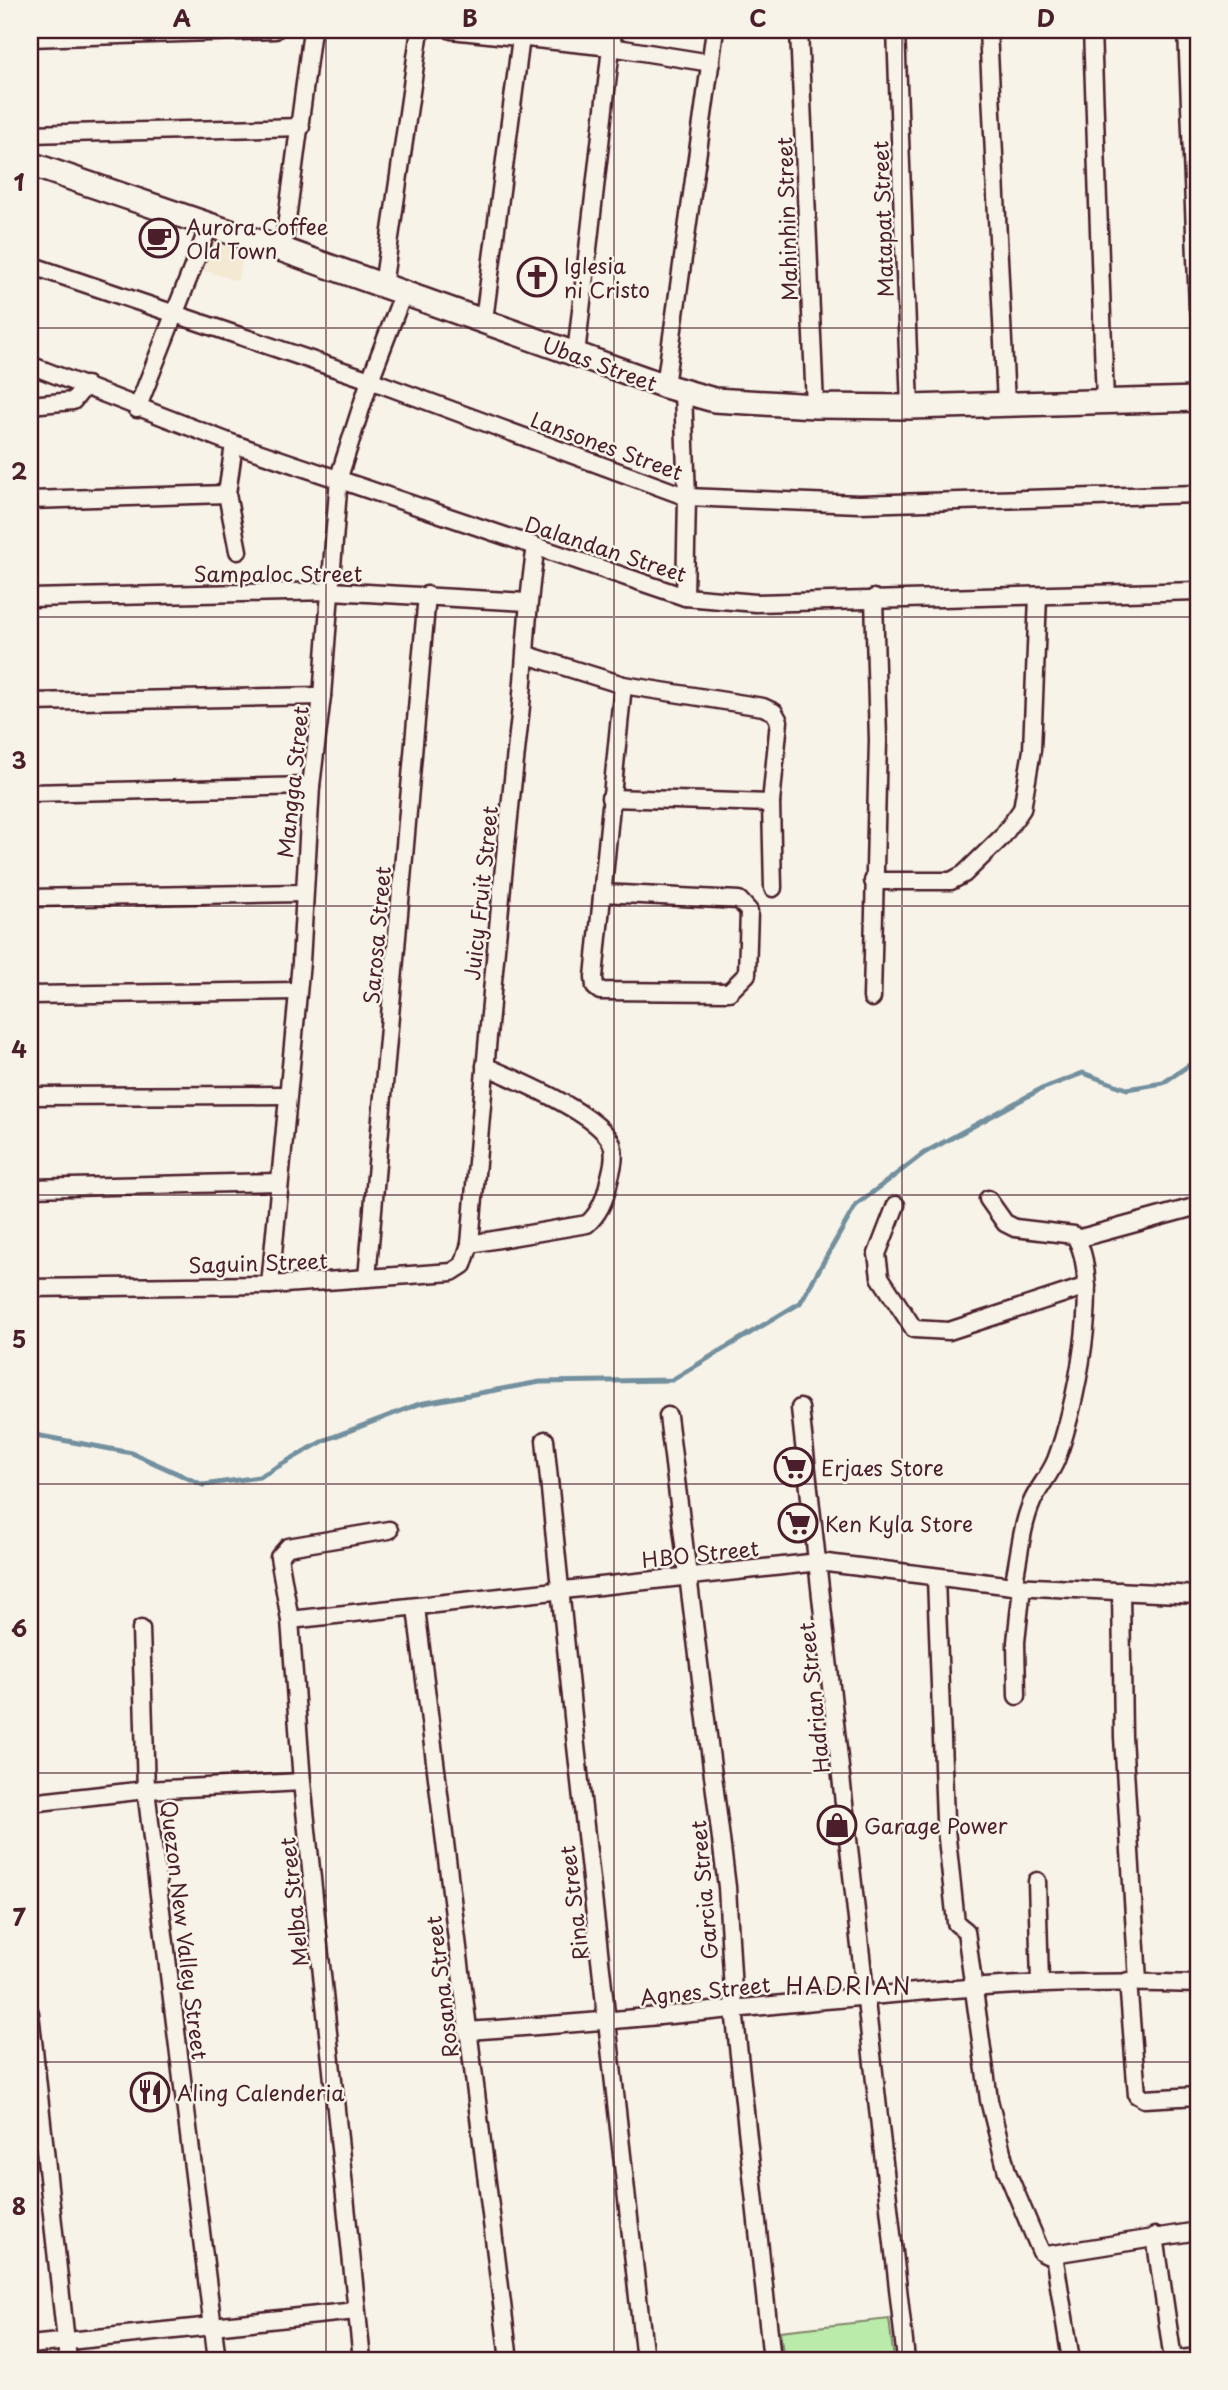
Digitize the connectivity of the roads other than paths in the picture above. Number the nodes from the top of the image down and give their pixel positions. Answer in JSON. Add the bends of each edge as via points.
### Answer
{"nodes":[{"id":1,"x":275,"y":30,"type":"edge"},
{"id":2,"x":312,"y":30,"type":"edge"},
{"id":3,"x":420,"y":30,"type":"edge"},
{"id":4,"x":451,"y":30,"type":"edge"},
{"id":5,"x":613,"y":30,"type":"edge"},
{"id":6,"x":715,"y":30,"type":"edge"},
{"id":7,"x":799,"y":30,"type":"edge"},
{"id":8,"x":897,"y":30,"type":"edge"},
{"id":9,"x":988,"y":30,"type":"edge"},
{"id":10,"x":1092,"y":30,"type":"edge"},
{"id":11,"x":1187,"y":30,"type":"edge"},
{"id":12,"x":521,"y":34,"type":"edge"},
{"id":13,"x":30,"y":38,"type":"edge"},
{"id":14,"x":611,"y":47,"type":"junction"},
{"id":15,"x":711,"y":63,"type":"junction"},
{"id":16,"x":301,"y":127,"type":"junction"},
{"id":17,"x":30,"y":134,"type":"edge"},
{"id":18,"x":30,"y":164,"type":"edge"},
{"id":19,"x":209,"y":226,"type":"junction"},
{"id":20,"x":283,"y":250,"type":"junction"},
{"id":21,"x":30,"y":265,"type":"edge"},
{"id":22,"x":393,"y":290,"type":"junction"},
{"id":23,"x":1198,"y":308,"type":"edge"},
{"id":24,"x":175,"y":314,"type":"junction"},
{"id":25,"x":484,"y":320,"type":"junction"},
{"id":26,"x":576,"y":354,"type":"junction"},
{"id":27,"x":30,"y":365,"type":"edge"},
{"id":28,"x":370,"y":380,"type":"junction"},
{"id":29,"x":86,"y":385,"type":"junction"},
{"id":30,"x":674,"y":389,"type":"junction"},
{"id":31,"x":1198,"y":399,"type":"edge"},
{"id":32,"x":1105,"y":402,"type":"junction"},
{"id":33,"x":1006,"y":404,"type":"junction"},
{"id":34,"x":30,"y":405,"type":"edge"},
{"id":35,"x":815,"y":406,"type":"junction"},
{"id":36,"x":910,"y":407,"type":"junction"},
{"id":37,"x":136,"y":409,"type":"junction"},
{"id":38,"x":234,"y":444,"type":"junction"},
{"id":39,"x":339,"y":477,"type":"junction"},
{"id":40,"x":227,"y":494,"type":"junction"},
{"id":41,"x":1198,"y":494,"type":"edge"},
{"id":42,"x":687,"y":497,"type":"junction"},
{"id":43,"x":30,"y":500,"type":"edge"},
{"id":44,"x":536,"y":547,"type":"junction"},
{"id":45,"x":238,"y":551,"type":"dead end"},
{"id":46,"x":331,"y":591,"type":"junction"},
{"id":47,"x":1198,"y":592,"type":"edge"},
{"id":48,"x":427,"y":595,"type":"junction"},
{"id":49,"x":1038,"y":596,"type":"junction"},
{"id":50,"x":685,"y":597,"type":"junction"},
{"id":51,"x":30,"y":598,"type":"edge"},
{"id":52,"x":874,"y":598,"type":"junction"},
{"id":53,"x":527,"y":602,"type":"junction"},
{"id":54,"x":527,"y":655,"type":"junction"},
{"id":55,"x":623,"y":685,"type":"junction"},
{"id":56,"x":322,"y":696,"type":"junction"},
{"id":57,"x":30,"y":702,"type":"edge"},
{"id":58,"x":311,"y":786,"type":"junction"},
{"id":59,"x":30,"y":793,"type":"edge"},
{"id":60,"x":610,"y":798,"type":"junction"},
{"id":61,"x":771,"y":803,"type":"junction"},
{"id":62,"x":873,"y":881,"type":"junction"},
{"id":63,"x":773,"y":888,"type":"dead end"},
{"id":64,"x":303,"y":892,"type":"junction"},
{"id":65,"x":602,"y":893,"type":"junction"},
{"id":66,"x":30,"y":898,"type":"edge"},
{"id":67,"x":297,"y":991,"type":"junction"},
{"id":68,"x":30,"y":995,"type":"edge"},
{"id":69,"x":872,"y":998,"type":"dead end"},
{"id":70,"x":485,"y":1066,"type":"junction"},
{"id":71,"x":287,"y":1095,"type":"junction"},
{"id":72,"x":30,"y":1096,"type":"edge"},
{"id":73,"x":279,"y":1182,"type":"junction"},
{"id":74,"x":30,"y":1188,"type":"edge"},
{"id":75,"x":989,"y":1199,"type":"dead end"},
{"id":76,"x":896,"y":1205,"type":"dead end"},
{"id":77,"x":1198,"y":1206,"type":"edge"},
{"id":78,"x":1077,"y":1239,"type":"junction"},
{"id":79,"x":470,"y":1244,"type":"junction"},
{"id":80,"x":367,"y":1278,"type":"junction"},
{"id":81,"x":270,"y":1285,"type":"junction"},
{"id":82,"x":1087,"y":1286,"type":"junction"},
{"id":83,"x":30,"y":1288,"type":"edge"},
{"id":84,"x":800,"y":1408,"type":"dead end"},
{"id":85,"x":668,"y":1416,"type":"dead end"},
{"id":86,"x":545,"y":1440,"type":"dead end"},
{"id":87,"x":389,"y":1530,"type":"dead end"},
{"id":88,"x":819,"y":1562,"type":"junction"},
{"id":89,"x":686,"y":1577,"type":"junction"},
{"id":90,"x":936,"y":1578,"type":"junction"},
{"id":91,"x":1018,"y":1586,"type":"junction"},
{"id":92,"x":559,"y":1589,"type":"junction"},
{"id":93,"x":1121,"y":1591,"type":"junction"},
{"id":94,"x":1198,"y":1595,"type":"edge"},
{"id":95,"x":416,"y":1608,"type":"junction"},
{"id":96,"x":290,"y":1620,"type":"junction"},
{"id":97,"x":141,"y":1629,"type":"dead end"},
{"id":98,"x":1017,"y":1696,"type":"dead end"},
{"id":99,"x":302,"y":1782,"type":"junction"},
{"id":100,"x":146,"y":1790,"type":"junction"},
{"id":101,"x":30,"y":1803,"type":"edge"},
{"id":102,"x":1037,"y":1881,"type":"dead end"},
{"id":103,"x":1133,"y":1981,"type":"junction"},
{"id":104,"x":1040,"y":1982,"type":"junction"},
{"id":105,"x":1198,"y":1984,"type":"edge"},
{"id":106,"x":974,"y":1988,"type":"junction"},
{"id":107,"x":867,"y":1994,"type":"junction"},
{"id":108,"x":734,"y":2009,"type":"junction"},
{"id":109,"x":30,"y":2013,"type":"edge"},
{"id":110,"x":608,"y":2021,"type":"junction"},
{"id":111,"x":467,"y":2031,"type":"junction"},
{"id":112,"x":1198,"y":2096,"type":"edge"},
{"id":113,"x":1198,"y":2231,"type":"edge"},
{"id":114,"x":1155,"y":2236,"type":"junction"},
{"id":115,"x":1054,"y":2255,"type":"junction"},
{"id":116,"x":356,"y":2311,"type":"junction"},
{"id":117,"x":214,"y":2325,"type":"junction"},
{"id":118,"x":66,"y":2340,"type":"junction"},
{"id":119,"x":30,"y":2345,"type":"edge"},
{"id":120,"x":1198,"y":2357,"type":"edge"},
{"id":121,"x":68,"y":2360,"type":"edge"},
{"id":122,"x":217,"y":2360,"type":"edge"},
{"id":123,"x":362,"y":2360,"type":"edge"},
{"id":124,"x":509,"y":2360,"type":"edge"},
{"id":125,"x":645,"y":2360,"type":"edge"},
{"id":126,"x":772,"y":2360,"type":"edge"},
{"id":127,"x":906,"y":2360,"type":"edge"},
{"id":128,"x":1071,"y":2360,"type":"edge"},
{"id":129,"x":1172,"y":2360,"type":"edge"}],
"edges":[{"from":1,"to":13,"type":"street"},
{"from":2,"to":16,"type":"street"},
{"from":3,"to":22,"type":"street","name":"Mangga Street"},
{"from":4,"to":12,"type":"street"},
{"from":5,"to":14,"type":"street"},
{"from":6,"to":15,"type":"street"},
{"from":7,"to":35,"type":"street","name":"Mahinhin Street"},
{"from":8,"to":36,"type":"street","name":"Matapat Street"},
{"from":9,"to":33,"type":"street"},
{"from":10,"to":32,"type":"street"},
{"from":11,"to":23,"type":"street"},
{"from":12,"to":14,"type":"street"},
{"from":12,"to":25,"type":"street"},
{"from":14,"to":15,"type":"street"},
{"from":14,"to":26,"type":"street"},
{"from":15,"to":30,"type":"street"},
{"from":16,"to":17,"type":"street"},
{"from":16,"to":20,"type":"street"},
{"from":18,"to":19,"type":"street","name":"Ubas Street"},
{"from":19,"to":20,"type":"street","name":"Ubas Street"},
{"from":19,"to":24,"type":"street"},
{"from":20,"to":22,"type":"street","name":"Ubas Street"},
{"from":21,"to":24,"type":"street","name":"Lansones Street"},
{"from":22,"to":25,"type":"street","name":"Ubas Street"},
{"from":22,"to":28,"type":"street","name":"Mangga Street"},
{"from":24,"to":28,"type":"street","name":"Lansones Street"},
{"from":24,"to":37,"type":"street"},
{"from":25,"to":26,"type":"street","name":"Ubas Street"},
{"from":26,"to":30,"type":"street","name":"Ubas Street"},
{"from":27,"to":29,"type":"street","name":"Dalandan Street"},
{"from":28,"to":39,"type":"street","name":"Mangga Street"},
{"from":28,"to":42,"type":"street","name":"Lansones Street"},
{"from":29,"to":34,"type":"street","via":[[73,401]]},
{"from":29,"to":37,"type":"street","name":"Dalandan Street"},
{"from":30,"to":35,"type":"street","name":"Ubas Street","via":[[714,400]]},
{"from":30,"to":42,"type":"street"},
{"from":31,"to":32,"type":"street","name":"Ubas Street"},
{"from":32,"to":33,"type":"street","name":"Ubas Street"},
{"from":33,"to":36,"type":"street","name":"Ubas Street"},
{"from":35,"to":36,"type":"street","name":"Ubas Street"},
{"from":37,"to":38,"type":"street","name":"Dalandan Street"},
{"from":38,"to":39,"type":"street","name":"Dalandan Street"},
{"from":38,"to":40,"type":"street"},
{"from":39,"to":44,"type":"street","name":"Dalandan Street"},
{"from":39,"to":46,"type":"street","name":"Mangga Street"},
{"from":40,"to":43,"type":"street"},
{"from":40,"to":45,"type":"street"},
{"from":41,"to":42,"type":"street","name":"Lansones Street","via":[[859,504]]},
{"from":42,"to":50,"type":"street"},
{"from":44,"to":50,"type":"street","name":"Dalandan Street"},
{"from":44,"to":53,"type":"street","name":"Juicy Fruit Street"},
{"from":46,"to":48,"type":"street","name":"Sampaloc Street"},
{"from":46,"to":51,"type":"street","name":"Sampaloc Street"},
{"from":46,"to":56,"type":"street","name":"Mangga Street"},
{"from":47,"to":49,"type":"street","name":"Dalandan Street"},
{"from":48,"to":53,"type":"street","name":"Sampaloc Street"},
{"from":48,"to":80,"type":"street","name":"Sarosa Street"},
{"from":49,"to":52,"type":"street","name":"Dalandan Street"},
{"from":49,"to":62,"type":"street","via":[[1032,750],[1022,809],[1002,837],[951,881]]},
{"from":50,"to":52,"type":"street","name":"Dalandan Street","via":[[756,603]]},
{"from":52,"to":62,"type":"street","via":[[878,740]]},
{"from":53,"to":54,"type":"street","name":"Juicy Fruit Street"},
{"from":54,"to":55,"type":"street"},
{"from":54,"to":70,"type":"street","name":"Juicy Fruit Street"},
{"from":55,"to":60,"type":"street"},
{"from":55,"to":61,"type":"street","via":[[774,712],[779,721]]},
{"from":56,"to":57,"type":"street"},
{"from":56,"to":58,"type":"street","name":"Mangga Street"},
{"from":58,"to":59,"type":"street"},
{"from":58,"to":64,"type":"street","name":"Mangga Street"},
{"from":60,"to":61,"type":"street"},
{"from":60,"to":65,"type":"street"},
{"from":61,"to":63,"type":"street"},
{"from":62,"to":69,"type":"street"},
{"from":64,"to":66,"type":"street"},
{"from":64,"to":67,"type":"street","name":"Mangga Street"},
{"from":65,"to":65,"type":"street","via":[[739,900],[749,911],[747,974],[729,992],[600,991],[594,976]]},
{"from":67,"to":68,"type":"street"},
{"from":67,"to":71,"type":"street","name":"Mangga Street"},
{"from":70,"to":79,"type":"street","name":"Juicy Fruit Street"},
{"from":70,"to":79,"type":"street","via":[[539,1088],[590,1122],[609,1139],[615,1153],[609,1185],[595,1217],[587,1224]]},
{"from":71,"to":72,"type":"street"},
{"from":71,"to":73,"type":"street","name":"Mangga Street"},
{"from":73,"to":74,"type":"street"},
{"from":73,"to":81,"type":"street","name":"Mangga Street"},
{"from":75,"to":78,"type":"street","via":[[1005,1223],[1016,1228],[1070,1233]]},
{"from":76,"to":82,"type":"street","via":[[877,1254],[880,1277],[914,1329],[949,1331]]},
{"from":77,"to":78,"type":"street"},
{"from":78,"to":82,"type":"street"},
{"from":79,"to":80,"type":"street","name":"Saguin Street","via":[[463,1265],[452,1272]]},
{"from":80,"to":81,"type":"street","name":"Saguin Street"},
{"from":81,"to":83,"type":"street","name":"Saguin Street"},
{"from":82,"to":91,"type":"street","via":[[1081,1366],[1073,1403],[1055,1462],[1031,1504]]},
{"from":84,"to":88,"type":"street","name":"Hadrian Street"},
{"from":85,"to":89,"type":"street","name":"Garcia Street"},
{"from":86,"to":92,"type":"street","name":"Rina Street"},
{"from":87,"to":96,"type":"street","name":"Melba Street","via":[[282,1550],[279,1561]]},
{"from":88,"to":89,"type":"street","name":"HBO Street"},
{"from":88,"to":90,"type":"street","name":"HBO Street"},
{"from":88,"to":107,"type":"street","name":"Hadrian Street"},
{"from":89,"to":92,"type":"street","name":"HBO Street"},
{"from":89,"to":108,"type":"street","name":"Garcia Street","via":[[727,1887]]},
{"from":90,"to":91,"type":"street","name":"HBO Street"},
{"from":90,"to":106,"type":"street","via":[[944,1820],[956,1923],[966,1931]]},
{"from":91,"to":93,"type":"street","name":"HBO Street"},
{"from":91,"to":98,"type":"street"},
{"from":92,"to":95,"type":"street","name":"HBO Street"},
{"from":92,"to":110,"type":"street","name":"Rina Street"},
{"from":93,"to":94,"type":"street","name":"HBO Street"},
{"from":93,"to":103,"type":"street"},
{"from":95,"to":96,"type":"street","name":"HBO Street"},
{"from":95,"to":111,"type":"street","name":"Rosana Street"},
{"from":96,"to":99,"type":"street","name":"Melba Street"},
{"from":97,"to":100,"type":"street","name":"Quezon New Valley Street"},
{"from":99,"to":100,"type":"street"},
{"from":99,"to":116,"type":"street","name":"Melba Street"},
{"from":100,"to":101,"type":"street"},
{"from":100,"to":117,"type":"street","name":"Quezon New Valley Street"},
{"from":102,"to":104,"type":"street"},
{"from":103,"to":104,"type":"street","name":"Agnes Street"},
{"from":103,"to":105,"type":"street","name":"Agnes Street"},
{"from":103,"to":112,"type":"street","via":[[1137,2095],[1144,2099]]},
{"from":104,"to":106,"type":"street","name":"Agnes Street"},
{"from":106,"to":107,"type":"street","name":"Agnes Street"},
{"from":106,"to":115,"type":"street","via":[[989,2100],[1007,2172],[1041,2252]]},
{"from":107,"to":108,"type":"street","name":"Agnes Street"},
{"from":107,"to":127,"type":"street","name":"Hadrian Street"},
{"from":108,"to":110,"type":"street","name":"Agnes Street"},
{"from":108,"to":126,"type":"street","name":"Garcia Street"},
{"from":109,"to":118,"type":"street"},
{"from":110,"to":111,"type":"street","name":"Agnes Street"},
{"from":110,"to":125,"type":"street","name":"Rina Street"},
{"from":111,"to":124,"type":"street","name":"Rosana Street"},
{"from":113,"to":114,"type":"street"},
{"from":114,"to":115,"type":"street"},
{"from":114,"to":129,"type":"street"},
{"from":115,"to":128,"type":"street"},
{"from":116,"to":117,"type":"street"},
{"from":116,"to":123,"type":"street","name":"Melba Street"},
{"from":117,"to":118,"type":"street"},
{"from":117,"to":122,"type":"street","name":"Quezon New Valley Street"},
{"from":118,"to":119,"type":"street"},
{"from":118,"to":121,"type":"street"},
{"from":120,"to":129,"type":"street"}]}
